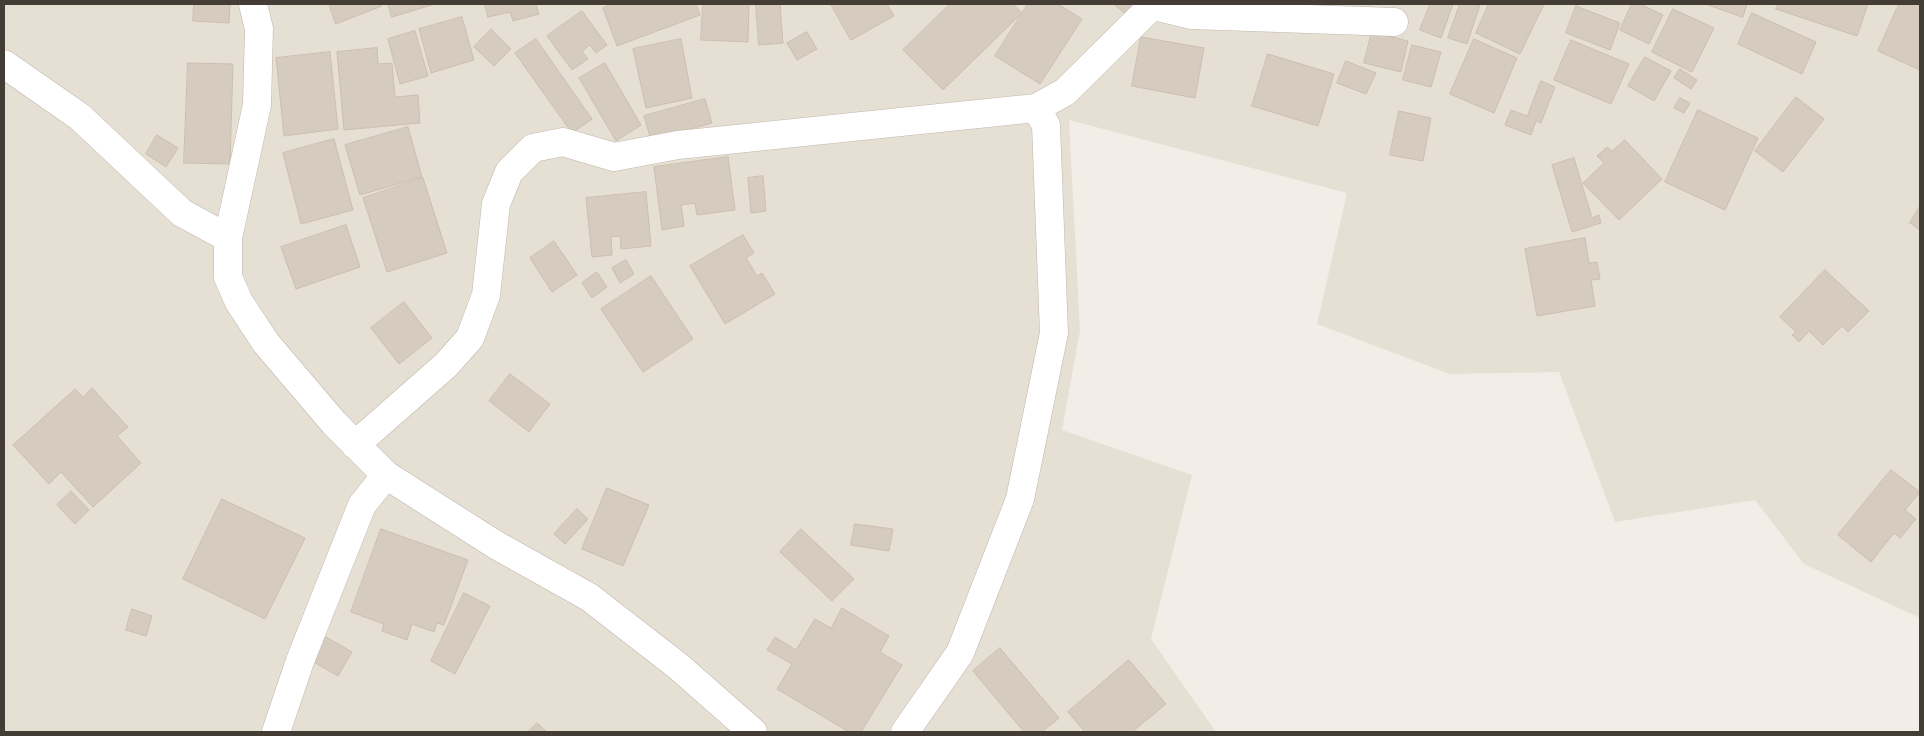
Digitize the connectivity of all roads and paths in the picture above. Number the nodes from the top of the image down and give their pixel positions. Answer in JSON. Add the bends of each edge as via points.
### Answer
{"nodes":[{"id":1,"x":253,"y":4,"type":"edge"},
{"id":2,"x":1153,"y":5,"type":"edge"},
{"id":3,"x":1394,"y":22,"type":"dead end"},
{"id":4,"x":4,"y":64,"type":"edge"},
{"id":5,"x":1036,"y":108,"type":"junction"},
{"id":6,"x":228,"y":238,"type":"junction"},
{"id":7,"x":355,"y":444,"type":"junction"},
{"id":8,"x":386,"y":475,"type":"junction"},
{"id":9,"x":276,"y":732,"type":"edge"},
{"id":10,"x":753,"y":732,"type":"edge"},
{"id":11,"x":905,"y":732,"type":"edge"}],
"edges":[{"from":1,"to":6,"type":"street","via":[[259,29],[257,105]]},
{"from":2,"to":3,"type":"street","via":[[1191,14]]},
{"from":2,"to":5,"type":"street","via":[[1065,92]]},
{"from":4,"to":6,"type":"street","via":[[80,117],[182,213]]},
{"from":5,"to":7,"type":"street","via":[[678,145],[614,157],[563,142],[533,148],[509,172],[496,204],[486,295],[470,338],[446,365]]},
{"from":5,"to":11,"type":"street","via":[[1046,125],[1054,334],[1020,499],[960,654]]},
{"from":6,"to":7,"type":"street","via":[[228,277],[239,302],[266,342],[334,424]]},
{"from":7,"to":8,"type":"street"},
{"from":8,"to":9,"type":"street","via":[[362,505],[300,661]]},
{"from":8,"to":10,"type":"street","via":[[496,545],[588,597],[678,666]]}]}
